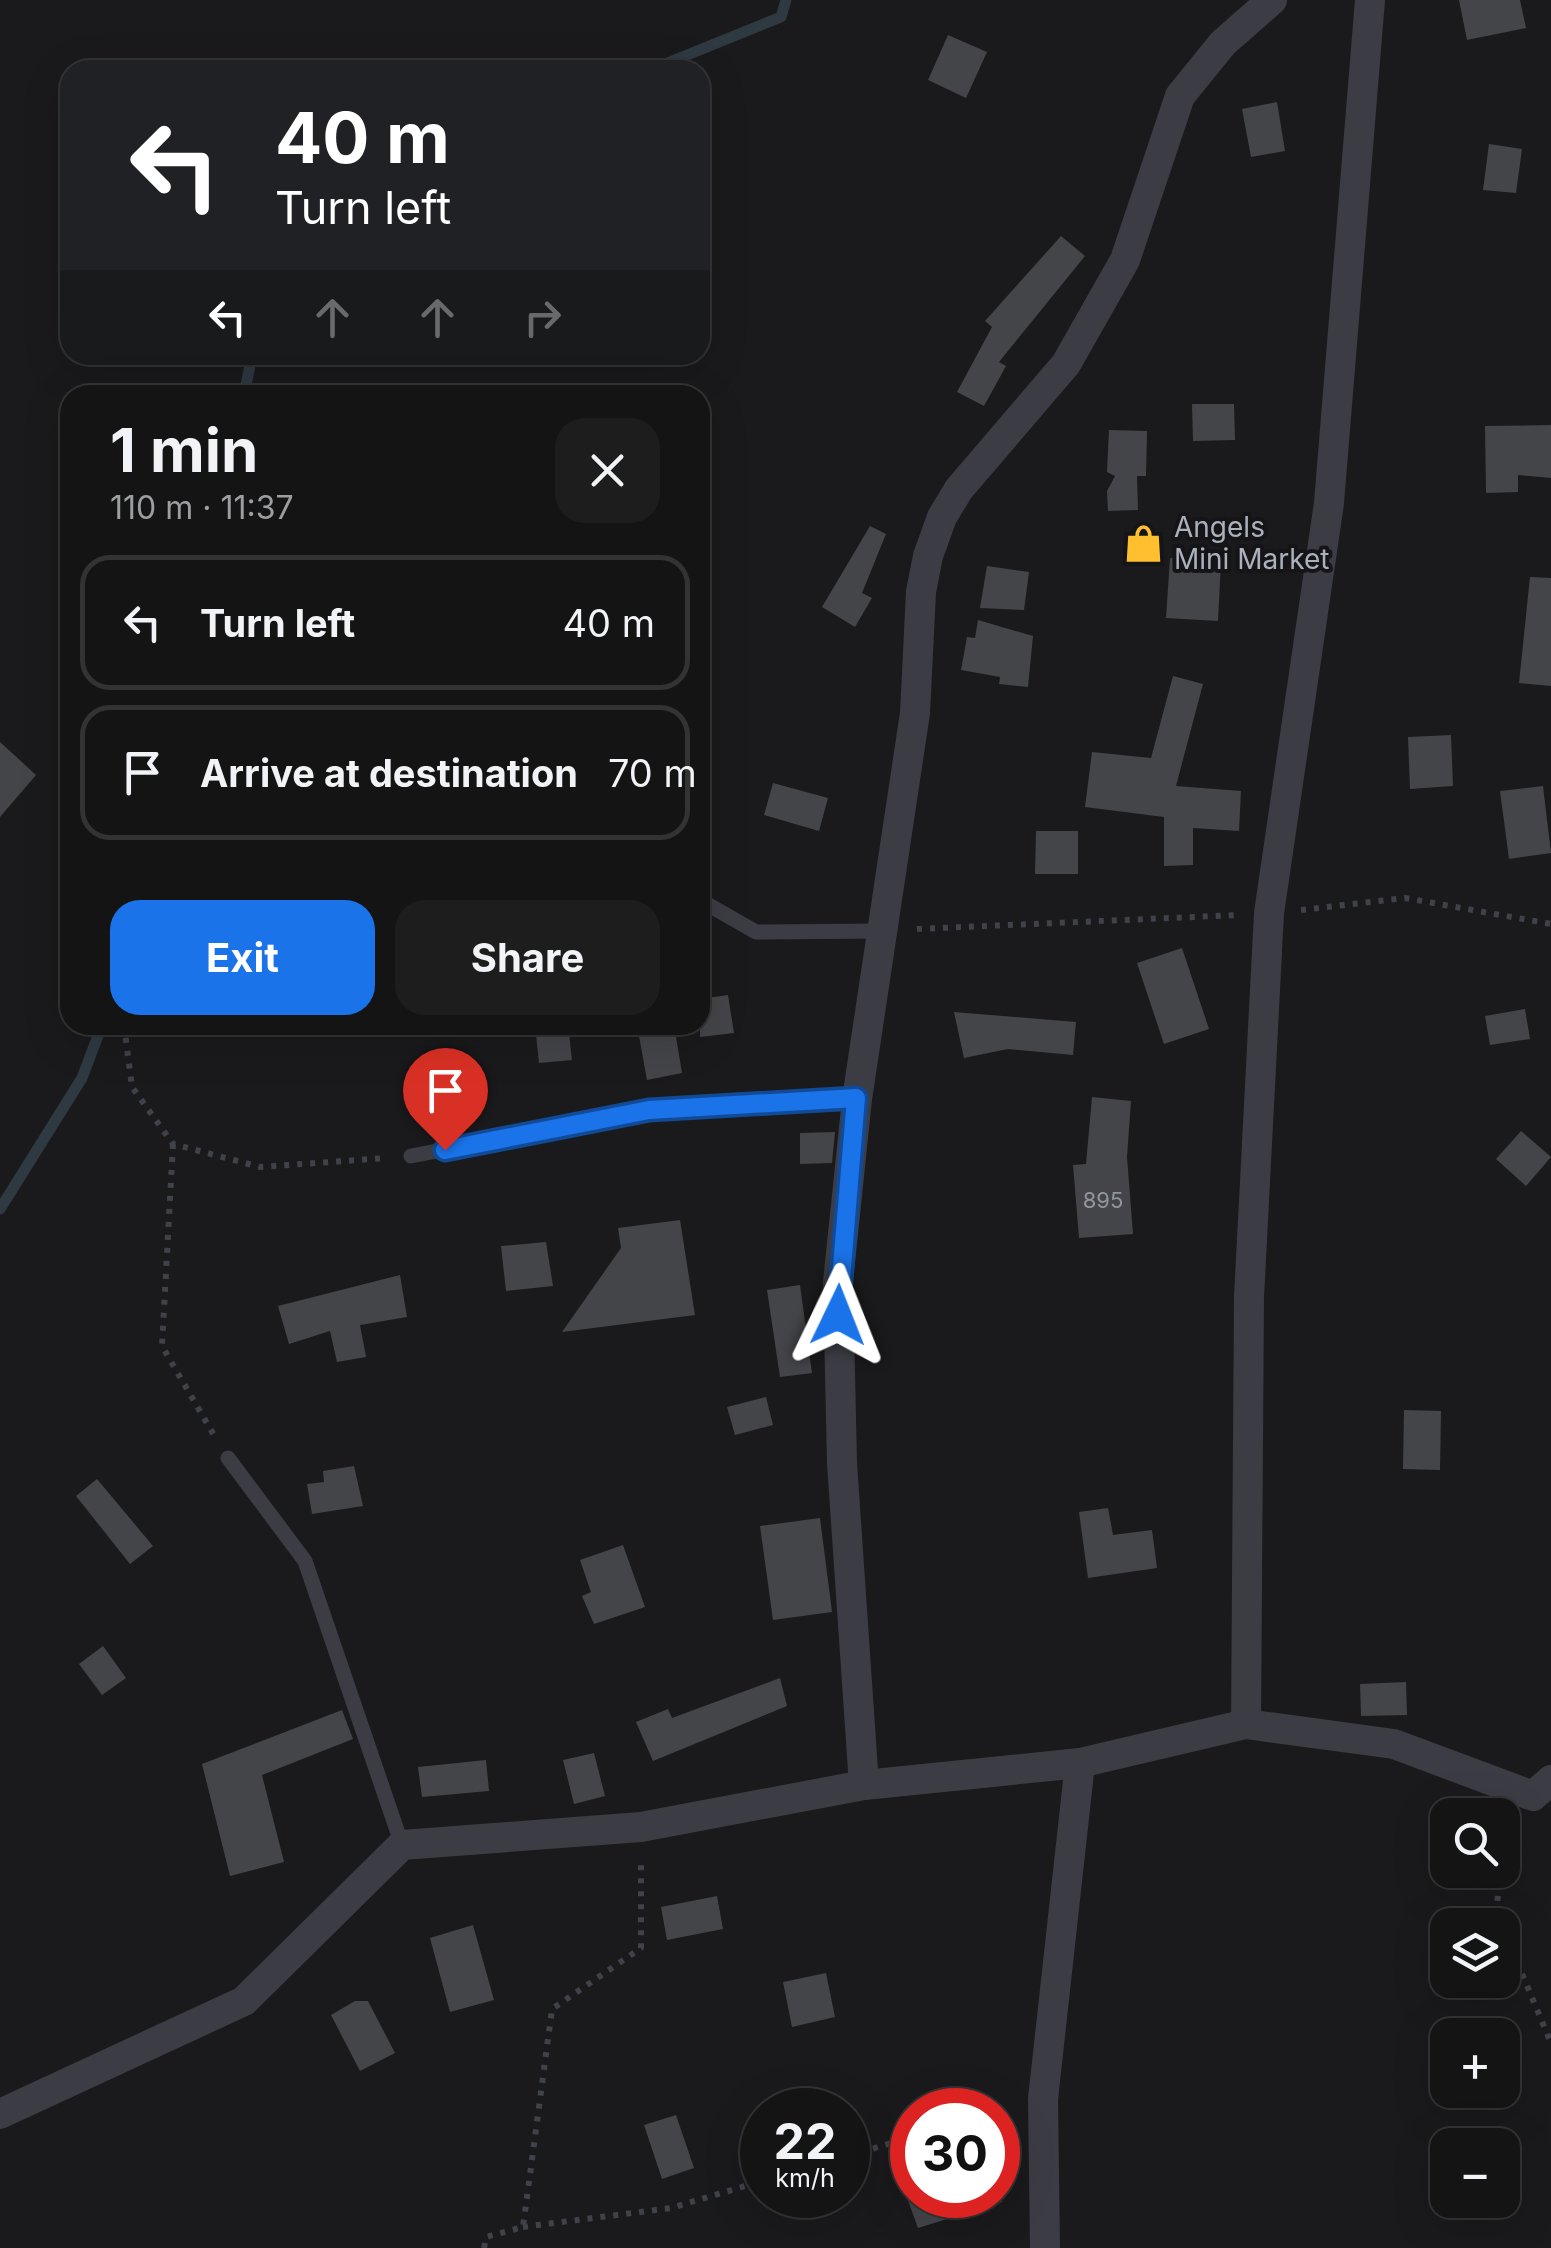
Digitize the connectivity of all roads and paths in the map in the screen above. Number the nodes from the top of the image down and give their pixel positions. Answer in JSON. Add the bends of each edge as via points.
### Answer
{"nodes":[{"id":1,"x":1272,"y":0,"type":"edge"},
{"id":2,"x":1370,"y":0,"type":"edge"},
{"id":3,"x":710,"y":906,"type":"edge"},
{"id":4,"x":1270,"y":913,"type":"junction"},
{"id":5,"x":1551,"y":924,"type":"edge"},
{"id":6,"x":880,"y":931,"type":"junction"},
{"id":7,"x":125,"y":1035,"type":"edge"},
{"id":8,"x":856,"y":1098,"type":"junction"},
{"id":9,"x":174,"y":1144,"type":"junction"},
{"id":10,"x":411,"y":1156,"type":"joint"},
{"id":11,"x":228,"y":1458,"type":"joint"},
{"id":12,"x":1246,"y":1724,"type":"junction"},
{"id":13,"x":1080,"y":1763,"type":"junction"},
{"id":14,"x":1551,"y":1780,"type":"edge"},
{"id":15,"x":864,"y":1786,"type":"junction"},
{"id":16,"x":641,"y":1827,"type":"junction"},
{"id":17,"x":402,"y":1845,"type":"junction"},
{"id":18,"x":1520,"y":1969,"type":"edge"},
{"id":19,"x":1551,"y":2043,"type":"edge"},
{"id":20,"x":0,"y":2114,"type":"edge"},
{"id":21,"x":740,"y":2188,"type":"edge"},
{"id":22,"x":523,"y":2226,"type":"junction"},
{"id":23,"x":484,"y":2248,"type":"edge"},
{"id":24,"x":1045,"y":2248,"type":"edge"}],
"edges":[{"from":1,"to":6,"type":"street","via":[[1223,43],[1180,96],[1125,260],[1066,364],[942,518],[921,592],[915,713]]},
{"from":2,"to":4,"type":"street","via":[[1329,503]]},
{"from":3,"to":6,"type":"lane","via":[[756,932]]},
{"from":4,"to":5,"type":"path","via":[[1405,898]]},
{"from":4,"to":6,"type":"path"},
{"from":4,"to":12,"type":"street","via":[[1249,1297]]},
{"from":6,"to":8,"type":"street"},
{"from":7,"to":9,"type":"path","via":[[132,1087]]},
{"from":8,"to":10,"type":"lane","via":[[649,1110]]},
{"from":8,"to":15,"type":"street","via":[[838,1282],[839,1380]]},
{"from":9,"to":10,"type":"path","via":[[260,1167]]},
{"from":9,"to":11,"type":"path","via":[[162,1346]]},
{"from":11,"to":17,"type":"lane","via":[[305,1562]]},
{"from":12,"to":13,"type":"street"},
{"from":12,"to":14,"type":"street","via":[[1394,1744],[1532,1796]]},
{"from":13,"to":15,"type":"street"},
{"from":13,"to":24,"type":"street","via":[[1043,2099]]},
{"from":15,"to":16,"type":"street"},
{"from":16,"to":17,"type":"street"},
{"from":16,"to":22,"type":"path","via":[[641,1948],[552,2009]]},
{"from":17,"to":20,"type":"street","via":[[244,2001]]},
{"from":18,"to":19,"type":"path"},
{"from":21,"to":22,"type":"path","via":[[672,2208]]},
{"from":22,"to":23,"type":"path","via":[[486,2238]]}]}
